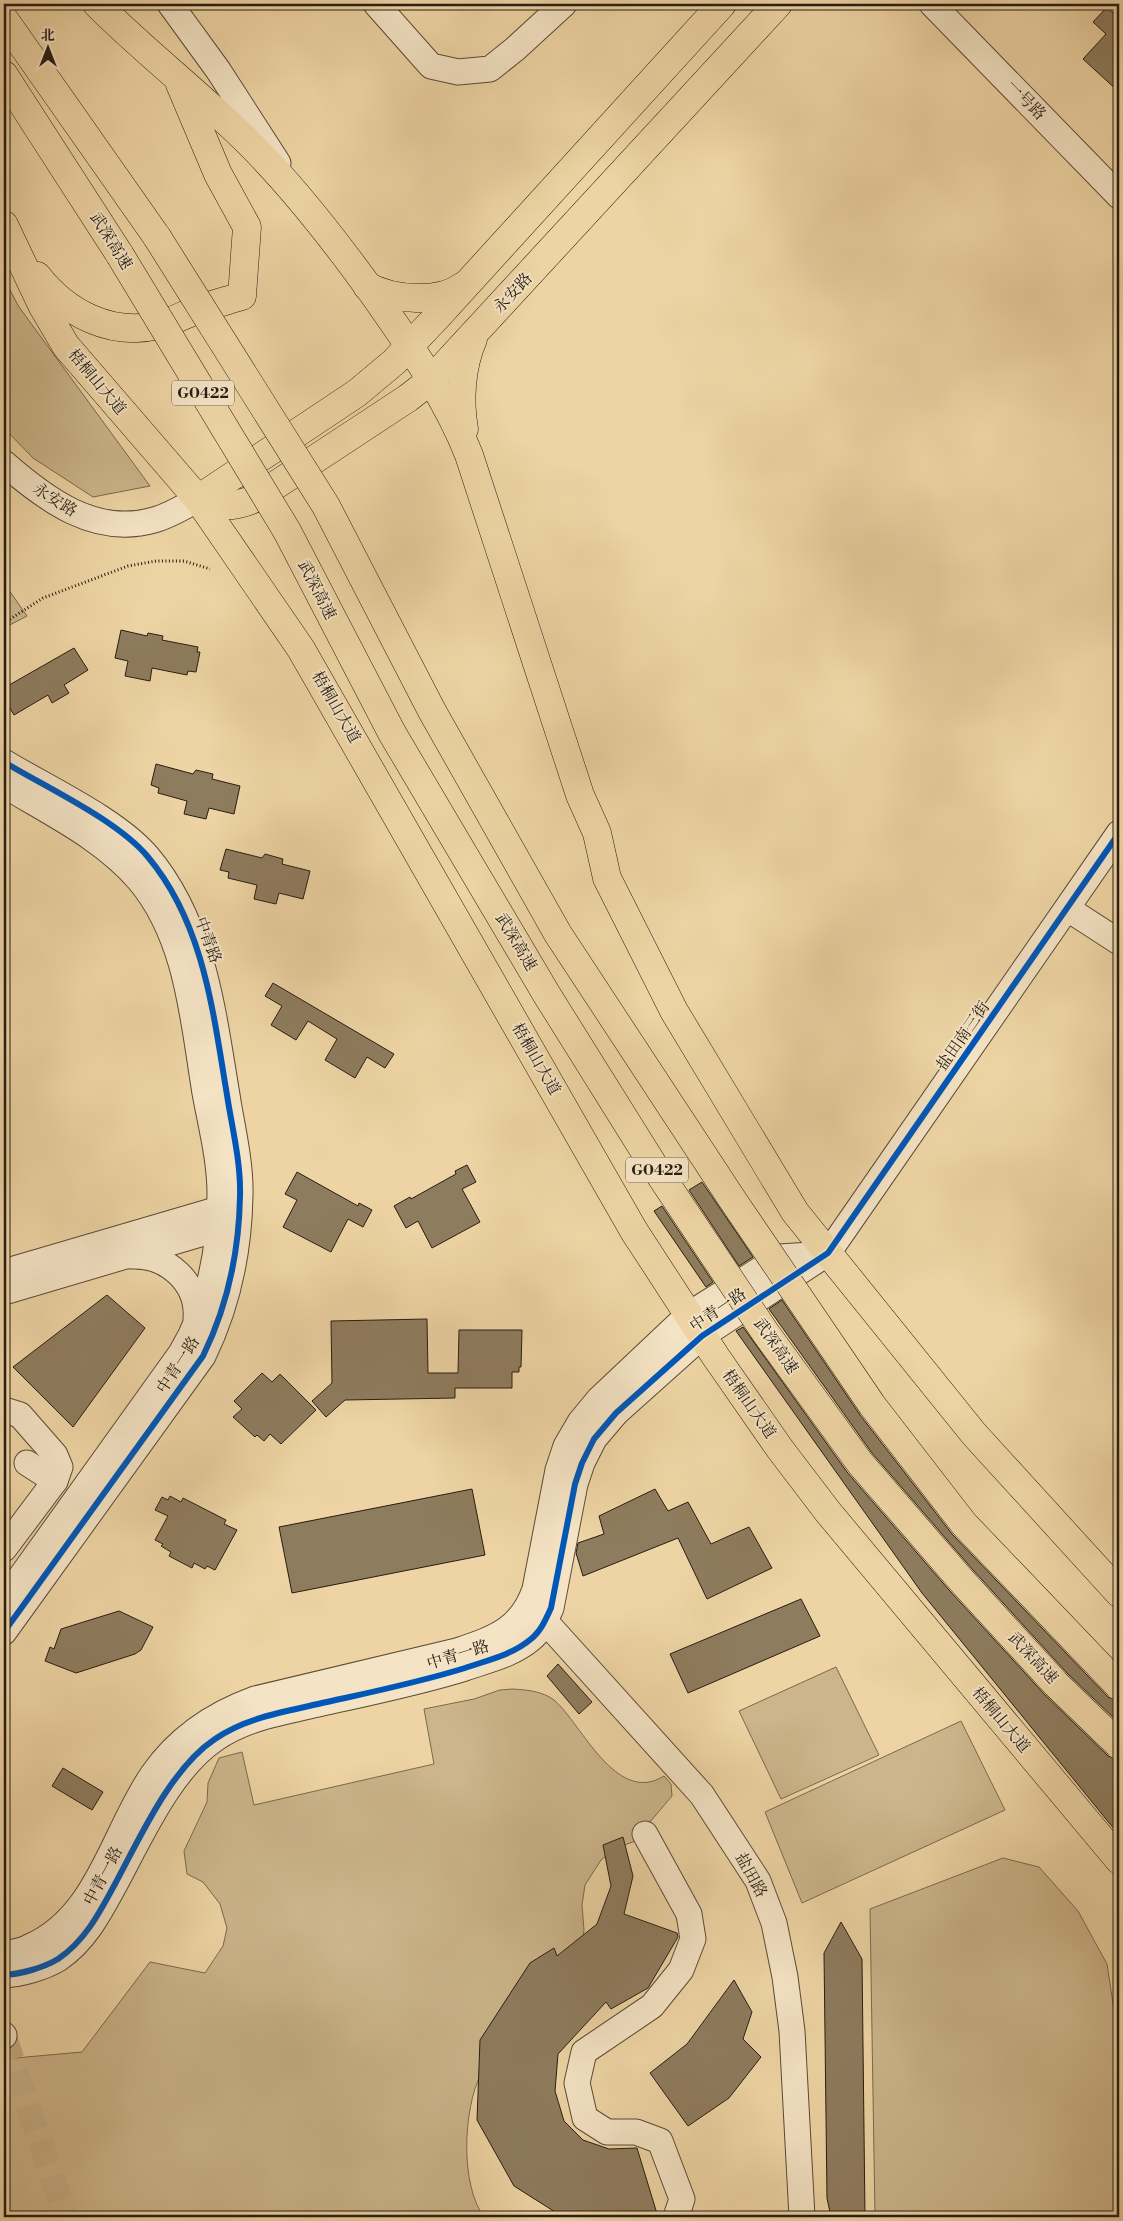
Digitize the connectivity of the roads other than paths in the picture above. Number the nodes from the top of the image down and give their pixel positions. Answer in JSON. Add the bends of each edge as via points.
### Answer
{"nodes":[{"id":1,"x":97,"y":4,"type":"edge"},
{"id":2,"x":170,"y":4,"type":"edge"},
{"id":3,"x":376,"y":4,"type":"edge"},
{"id":4,"x":564,"y":4,"type":"edge"},
{"id":5,"x":722,"y":4,"type":"edge"},
{"id":6,"x":778,"y":4,"type":"edge"},
{"id":7,"x":932,"y":4,"type":"edge"},
{"id":8,"x":4,"y":19,"type":"edge"},
{"id":9,"x":4,"y":75,"type":"edge"},
{"id":10,"x":179,"y":80,"type":"junction"},
{"id":11,"x":1119,"y":196,"type":"edge"},
{"id":12,"x":306,"y":207,"type":"junction"},
{"id":13,"x":9,"y":235,"type":"edge"},
{"id":14,"x":367,"y":286,"type":"junction"},
{"id":15,"x":465,"y":286,"type":"junction"},
{"id":16,"x":478,"y":330,"type":"junction"},
{"id":17,"x":409,"y":346,"type":"junction"},
{"id":18,"x":431,"y":380,"type":"junction"},
{"id":19,"x":469,"y":455,"type":"junction"},
{"id":20,"x":4,"y":463,"type":"edge"},
{"id":21,"x":198,"y":499,"type":"junction"},
{"id":22,"x":4,"y":762,"type":"edge"},
{"id":23,"x":4,"y":784,"type":"edge"},
{"id":24,"x":1119,"y":833,"type":"edge"},
{"id":25,"x":1068,"y":909,"type":"junction"},
{"id":26,"x":1119,"y":942,"type":"edge"},
{"id":27,"x":225,"y":1217,"type":"junction"},
{"id":28,"x":828,"y":1254,"type":"junction"},
{"id":29,"x":122,"y":1257,"type":"junction"},
{"id":30,"x":4,"y":1272,"type":"edge"},
{"id":31,"x":4,"y":1292,"type":"edge"},
{"id":32,"x":695,"y":1326,"type":"junction"},
{"id":33,"x":192,"y":1336,"type":"junction"},
{"id":34,"x":4,"y":1410,"type":"edge"},
{"id":35,"x":27,"y":1463,"type":"dead end"},
{"id":36,"x":55,"y":1481,"type":"junction"},
{"id":37,"x":4,"y":1549,"type":"edge"},
{"id":38,"x":1119,"y":1593,"type":"edge"},
{"id":39,"x":4,"y":1600,"type":"edge"},
{"id":40,"x":538,"y":1613,"type":"junction"},
{"id":41,"x":4,"y":1632,"type":"edge"},
{"id":42,"x":1119,"y":1686,"type":"edge"},
{"id":43,"x":1119,"y":1745,"type":"edge"},
{"id":44,"x":645,"y":1834,"type":"dead end"},
{"id":45,"x":1119,"y":1860,"type":"edge"},
{"id":46,"x":4,"y":1954,"type":"edge"},
{"id":47,"x":4,"y":1975,"type":"edge"},
{"id":48,"x":676,"y":2217,"type":"edge"},
{"id":49,"x":802,"y":2217,"type":"edge"}],
"edges":[{"from":1,"to":10,"type":"main road"},
{"from":2,"to":12,"type":"street","via":[[218,70]]},
{"from":3,"to":4,"type":"street","via":[[431,66],[458,72],[490,69]]},
{"from":5,"to":15,"type":"main road","name":"永安路"},
{"from":6,"to":16,"type":"main road","name":"永安路"},
{"from":7,"to":11,"type":"street","name":"一号路"},
{"from":8,"to":42,"type":"main road","number":"G0422","bridge":true,"via":[[158,237],[326,506],[432,711],[558,934],[732,1199],[872,1405],[964,1524]]},
{"from":9,"to":43,"type":"main road","name":"武深高速","number":"G0422","bridge":true,"via":[[120,255],[287,531],[392,733],[652,1164],[749,1308],[860,1463],[1056,1684]]},
{"from":10,"to":12,"type":"main road","via":[[246,141]]},
{"from":10,"to":13,"type":"main road","via":[[218,174],[247,227],[242,296],[157,326],[130,328],[102,324],[69,308],[55,296]]},
{"from":12,"to":14,"type":"main road"},
{"from":13,"to":21,"type":"main road","name":"梧桐山大道","via":[[43,307],[66,346]]},
{"from":14,"to":15,"type":"main road","via":[[388,294],[423,297],[446,294]]},
{"from":14,"to":17,"type":"main road"},
{"from":15,"to":17,"type":"main road","name":"永安路"},
{"from":16,"to":18,"type":"main road","name":"永安路"},
{"from":16,"to":19,"type":"main road","via":[[468,354],[461,390],[462,421]]},
{"from":17,"to":18,"type":"main road"},
{"from":17,"to":21,"type":"main road","name":"永安路","via":[[364,389]]},
{"from":18,"to":19,"type":"main road"},
{"from":18,"to":21,"type":"main road","name":"永安路","via":[[256,498],[230,506],[218,506]]},
{"from":19,"to":28,"type":"main road","via":[[580,795],[597,832],[607,878],[674,1011],[795,1212]]},
{"from":20,"to":21,"type":"street","name":"永安路","via":[[62,507],[106,522],[133,524],[152,521]]},
{"from":21,"to":32,"type":"main road","name":"梧桐山大道","via":[[324,686],[634,1231]]},
{"from":22,"to":27,"type":"street","name":"中青路","via":[[103,820],[136,844],[159,871],[179,904],[200,954],[211,1000],[238,1167]]},
{"from":23,"to":27,"type":"street","name":"中青路","via":[[90,836],[110,852],[139,880],[167,924],[180,961],[191,1012]]},
{"from":24,"to":25,"type":"street","name":"盐田南三街"},
{"from":25,"to":26,"type":"street"},
{"from":25,"to":28,"type":"street","name":"盐田南三街"},
{"from":27,"to":29,"type":"street"},
{"from":27,"to":30,"type":"street"},
{"from":27,"to":33,"type":"street","name":"中青一路","via":[[206,1298]]},
{"from":27,"to":41,"type":"street","name":"中青一路","via":[[232,1268],[224,1304],[203,1356]]},
{"from":28,"to":32,"type":"street","name":"中青一路","via":[[780,1257]]},
{"from":28,"to":38,"type":"main road","via":[[974,1434]]},
{"from":29,"to":31,"type":"street"},
{"from":29,"to":33,"type":"street","via":[[140,1256],[156,1260],[183,1278],[196,1301]]},
{"from":32,"to":40,"type":"street","name":"中青一路","via":[[594,1439],[575,1484],[556,1592]]},
{"from":32,"to":45,"type":"main road","name":"梧桐山大道","via":[[810,1489]]},
{"from":33,"to":39,"type":"street","name":"中青一路"},
{"from":34,"to":36,"type":"street","via":[[20,1415],[55,1455],[60,1467]]},
{"from":35,"to":36,"type":"street"},
{"from":36,"to":37,"type":"street"},
{"from":40,"to":46,"type":"street","name":"中青一路","via":[[524,1615],[481,1643],[424,1660],[255,1699],[208,1720],[179,1744],[153,1774],[88,1895],[71,1917],[29,1948]]},
{"from":40,"to":47,"type":"street","name":"中青一路","via":[[533,1638],[499,1657],[423,1680],[266,1716],[239,1725],[214,1739],[193,1758],[154,1810],[93,1923],[76,1943],[58,1959],[36,1969]]},
{"from":40,"to":49,"type":"street","name":"盐田路","via":[[702,1795],[758,1881],[774,1923],[785,1977],[792,2031]]},
{"from":44,"to":48,"type":"street","via":[[689,1914],[693,1939],[681,1970],[652,2006],[584,2052],[577,2083],[585,2118],[607,2132],[636,2132],[660,2141],[682,2199]]}]}
